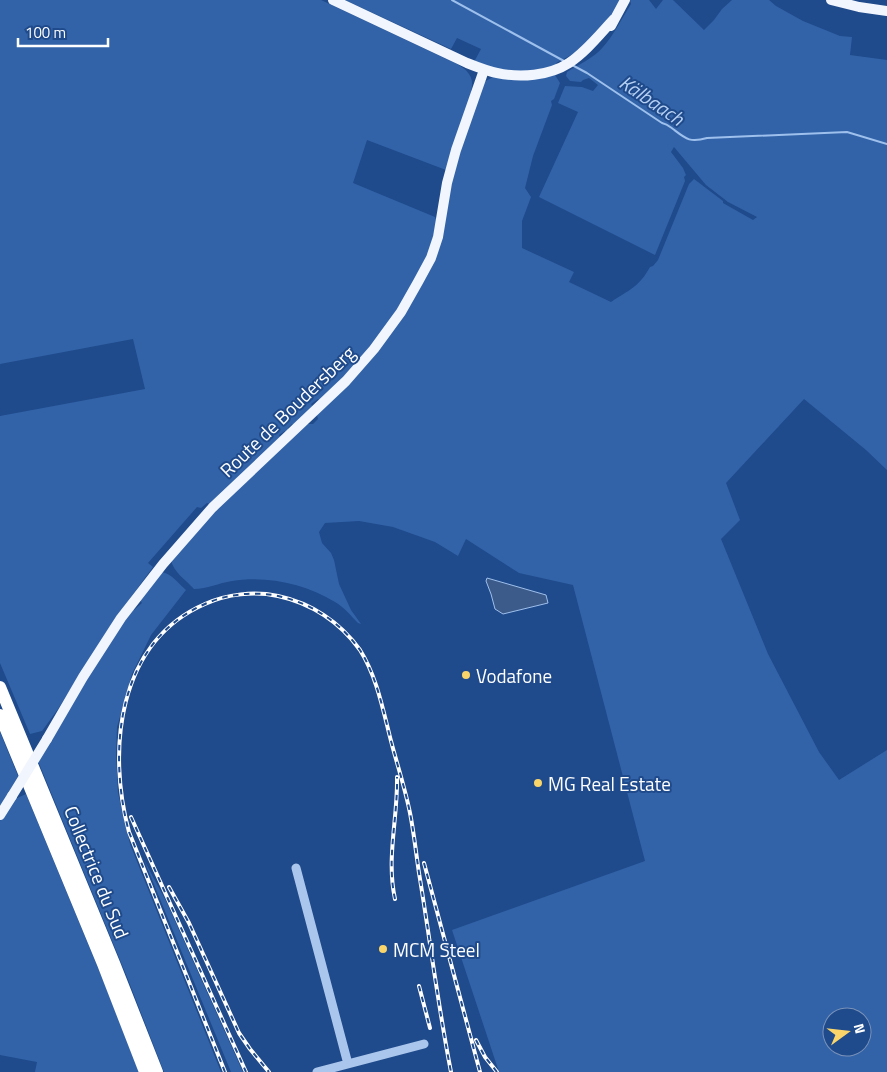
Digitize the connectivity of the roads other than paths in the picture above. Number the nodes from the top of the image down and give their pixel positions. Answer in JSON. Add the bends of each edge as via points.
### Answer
{"nodes":[{"id":1,"x":332,"y":0,"type":"edge"},
{"id":2,"x":625,"y":0,"type":"edge"},
{"id":3,"x":831,"y":0,"type":"edge"},
{"id":4,"x":887,"y":10,"type":"edge"},
{"id":5,"x":484,"y":70,"type":"junction"},
{"id":6,"x":0,"y":687,"type":"edge"},
{"id":7,"x":0,"y":715,"type":"edge"},
{"id":8,"x":0,"y":815,"type":"edge"},
{"id":9,"x":296,"y":868,"type":"dead end"},
{"id":10,"x":424,"y":1044,"type":"dead end"},
{"id":11,"x":348,"y":1064,"type":"junction"},
{"id":12,"x":145,"y":1072,"type":"edge"},
{"id":13,"x":157,"y":1072,"type":"edge"},
{"id":14,"x":317,"y":1072,"type":"edge"}],
"edges":[{"from":1,"to":5,"type":"main road"},
{"from":2,"to":5,"type":"main road","via":[[614,19],[582,53],[557,69],[521,76]]},
{"from":3,"to":4,"type":"main road"},
{"from":5,"to":8,"type":"main road","name":"Route de Boudersberg","bridge":true,"via":[[456,150],[438,237],[401,312],[346,381],[218,503],[163,564],[121,618]]},
{"from":6,"to":13,"type":"highway","name":"Collectrice du Sud"},
{"from":7,"to":12,"type":"highway","name":"Collectrice du Sud"},
{"from":9,"to":11,"type":"street"},
{"from":10,"to":11,"type":"street"},
{"from":11,"to":14,"type":"street"}]}
